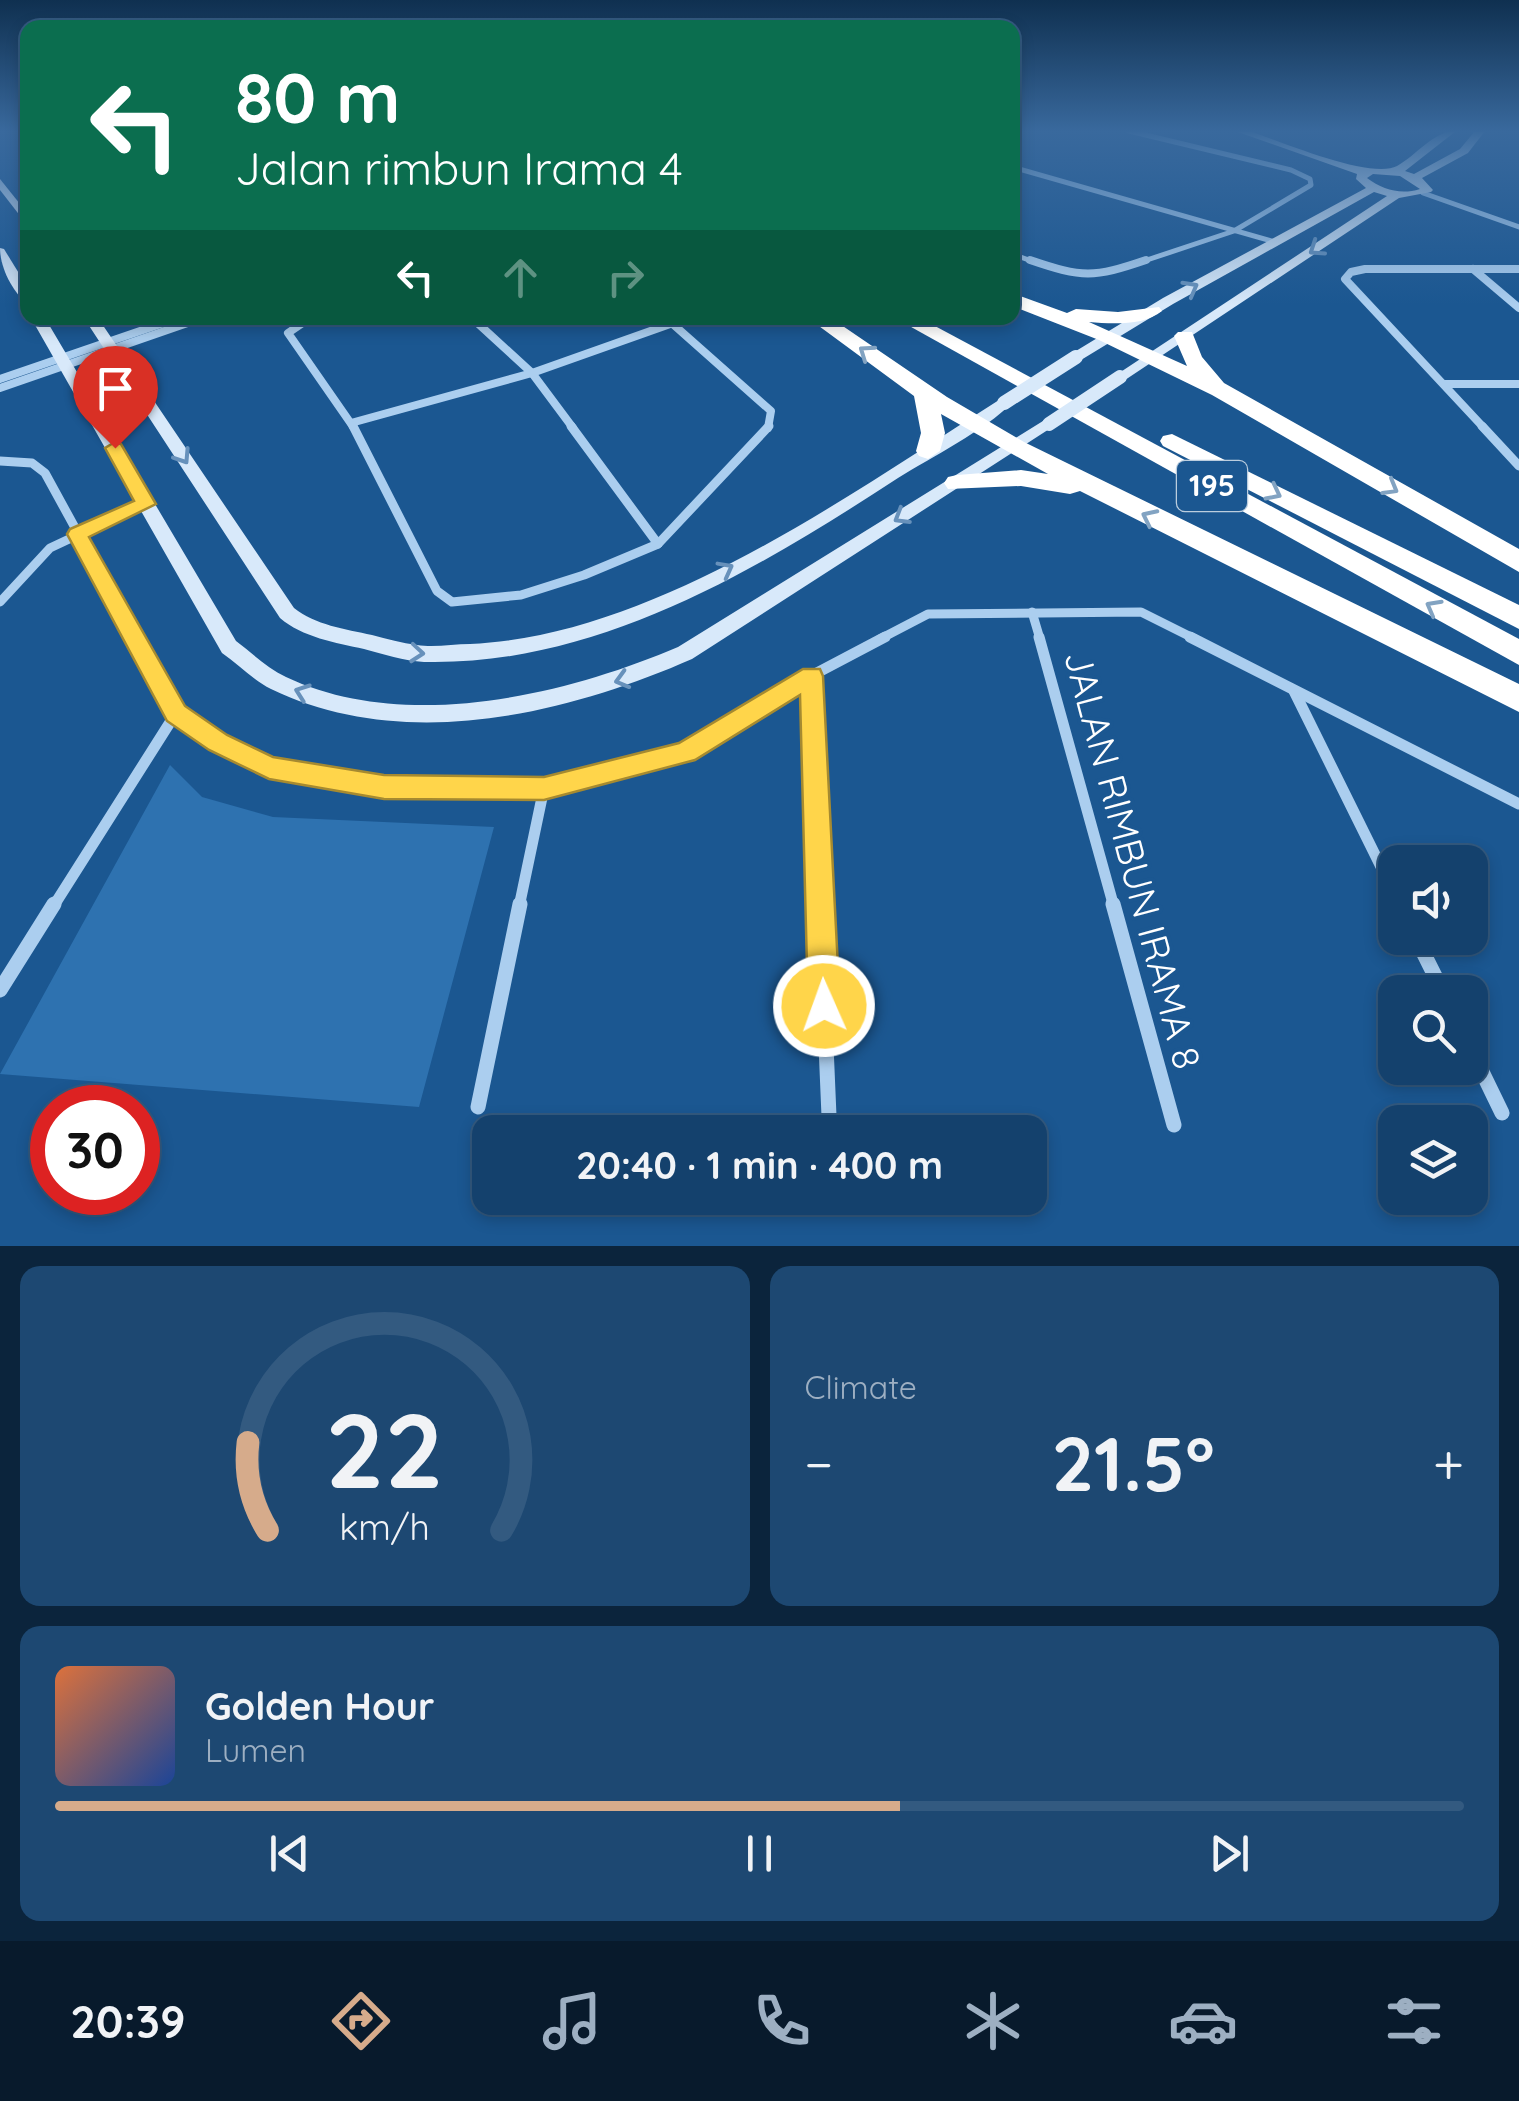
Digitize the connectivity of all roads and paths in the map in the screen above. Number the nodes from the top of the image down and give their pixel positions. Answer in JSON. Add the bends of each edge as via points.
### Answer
{"nodes":[{"id":1,"x":5,"y":189,"type":"edge"},
{"id":2,"x":1089,"y":189,"type":"edge"},
{"id":3,"x":1305,"y":189,"type":"edge"},
{"id":4,"x":1371,"y":189,"type":"edge"},
{"id":5,"x":1378,"y":189,"type":"edge"},
{"id":6,"x":1425,"y":189,"type":"edge"},
{"id":7,"x":1424,"y":193,"type":"junction"},
{"id":8,"x":1397,"y":194,"type":"junction"},
{"id":9,"x":20,"y":211,"type":"edge"},
{"id":10,"x":1519,"y":227,"type":"edge"},
{"id":11,"x":1234,"y":231,"type":"junction"},
{"id":12,"x":1275,"y":242,"type":"junction"},
{"id":13,"x":0,"y":252,"type":"edge"},
{"id":14,"x":1020,"y":257,"type":"edge"},
{"id":15,"x":1472,"y":268,"type":"junction"},
{"id":16,"x":1519,"y":268,"type":"edge"},
{"id":17,"x":20,"y":286,"type":"edge"},
{"id":18,"x":1020,"y":303,"type":"edge"},
{"id":19,"x":1519,"y":308,"type":"edge"},
{"id":20,"x":1038,"y":309,"type":"junction"},
{"id":21,"x":1152,"y":311,"type":"junction"},
{"id":22,"x":42,"y":325,"type":"edge"},
{"id":23,"x":96,"y":325,"type":"edge"},
{"id":24,"x":160,"y":325,"type":"edge"},
{"id":25,"x":178,"y":325,"type":"edge"},
{"id":26,"x":300,"y":325,"type":"edge"},
{"id":27,"x":480,"y":325,"type":"edge"},
{"id":28,"x":656,"y":325,"type":"edge"},
{"id":29,"x":675,"y":325,"type":"edge"},
{"id":30,"x":828,"y":325,"type":"edge"},
{"id":31,"x":918,"y":325,"type":"edge"},
{"id":32,"x":954,"y":325,"type":"edge"},
{"id":33,"x":1106,"y":336,"type":"junction"},
{"id":34,"x":1185,"y":336,"type":"junction"},
{"id":35,"x":110,"y":345,"type":"junction"},
{"id":36,"x":1152,"y":357,"type":"junction"},
{"id":37,"x":65,"y":362,"type":"junction"},
{"id":38,"x":532,"y":373,"type":"junction"},
{"id":39,"x":0,"y":379,"type":"edge"},
{"id":40,"x":1444,"y":384,"type":"junction"},
{"id":41,"x":1519,"y":384,"type":"edge"},
{"id":42,"x":0,"y":388,"type":"edge"},
{"id":43,"x":1220,"y":390,"type":"junction"},
{"id":44,"x":925,"y":392,"type":"junction"},
{"id":45,"x":974,"y":422,"type":"junction"},
{"id":46,"x":351,"y":424,"type":"junction"},
{"id":47,"x":1014,"y":447,"type":"junction"},
{"id":48,"x":928,"y":451,"type":"junction"},
{"id":49,"x":0,"y":462,"type":"edge"},
{"id":50,"x":1519,"y":466,"type":"edge"},
{"id":51,"x":956,"y":483,"type":"junction"},
{"id":52,"x":1093,"y":490,"type":"junction"},
{"id":53,"x":146,"y":504,"type":"junction"},
{"id":54,"x":77,"y":534,"type":"junction"},
{"id":55,"x":658,"y":544,"type":"junction"},
{"id":56,"x":1519,"y":562,"type":"edge"},
{"id":57,"x":0,"y":602,"type":"edge"},
{"id":58,"x":1032,"y":612,"type":"junction"},
{"id":59,"x":1519,"y":618,"type":"edge"},
{"id":60,"x":1519,"y":654,"type":"edge"},
{"id":61,"x":811,"y":676,"type":"junction"},
{"id":62,"x":1294,"y":690,"type":"junction"},
{"id":63,"x":1519,"y":699,"type":"edge"},
{"id":64,"x":176,"y":714,"type":"junction"},
{"id":65,"x":544,"y":788,"type":"junction"},
{"id":66,"x":1519,"y":804,"type":"edge"},
{"id":67,"x":1378,"y":860,"type":"edge"},
{"id":68,"x":0,"y":990,"type":"edge"},
{"id":69,"x":1488,"y":1084,"type":"edge"},
{"id":70,"x":478,"y":1106,"type":"dead end"},
{"id":71,"x":1502,"y":1113,"type":"dead end"},
{"id":72,"x":829,"y":1115,"type":"edge"},
{"id":73,"x":1174,"y":1125,"type":"dead end"}],
"edges":[{"from":1,"to":9,"type":"street"},
{"from":2,"to":11,"type":"street"},
{"from":3,"to":11,"type":"street"},
{"from":4,"to":12,"type":"street"},
{"from":5,"to":8,"type":"street"},
{"from":6,"to":7,"type":"street"},
{"from":7,"to":8,"type":"street"},
{"from":7,"to":10,"type":"street"},
{"from":8,"to":34,"type":"street","one_way":true},
{"from":11,"to":12,"type":"street"},
{"from":11,"to":14,"type":"street","via":[[1101,276],[1073,275]]},
{"from":21,"to":12,"type":"street","one_way":true},
{"from":13,"to":17,"type":"street"},
{"from":15,"to":16,"type":"street"},
{"from":15,"to":19,"type":"street"},
{"from":15,"to":40,"type":"street","via":[[1365,269],[1345,279]]},
{"from":18,"to":20,"type":"highway"},
{"from":20,"to":21,"type":"highway","via":[[1118,318]]},
{"from":20,"to":33,"type":"highway"},
{"from":21,"to":33,"type":"street"},
{"from":22,"to":37,"type":"street"},
{"from":23,"to":35,"type":"street"},
{"from":24,"to":35,"type":"street"},
{"from":25,"to":35,"type":"street"},
{"from":26,"to":46,"type":"street","via":[[288,333]]},
{"from":27,"to":38,"type":"street"},
{"from":28,"to":38,"type":"street"},
{"from":29,"to":55,"type":"street","via":[[771,411],[768,432]]},
{"from":44,"to":30,"type":"highway","one_way":true},
{"from":60,"to":31,"type":"highway","number":"195","one_way":true},
{"from":32,"to":59,"type":"highway","number":"195","one_way":true},
{"from":33,"to":36,"type":"highway"},
{"from":33,"to":45,"type":"street","bridge":true},
{"from":34,"to":36,"type":"street"},
{"from":34,"to":43,"type":"highway","via":[[1192,358]]},
{"from":35,"to":37,"type":"street"},
{"from":35,"to":48,"type":"street","one_way":true,"via":[[291,617],[371,648],[431,655],[498,650],[624,619],[858,500]]},
{"from":36,"to":43,"type":"highway"},
{"from":36,"to":47,"type":"street","bridge":true},
{"from":37,"to":39,"type":"street"},
{"from":37,"to":42,"type":"street"},
{"from":37,"to":53,"type":"street"},
{"from":38,"to":46,"type":"street"},
{"from":38,"to":55,"type":"street"},
{"from":40,"to":41,"type":"street"},
{"from":40,"to":50,"type":"street"},
{"from":43,"to":56,"type":"highway","one_way":true},
{"from":44,"to":45,"type":"highway"},
{"from":44,"to":48,"type":"highway","via":[[933,434]]},
{"from":45,"to":47,"type":"highway"},
{"from":45,"to":48,"type":"street"},
{"from":46,"to":55,"type":"street","via":[[437,591],[452,602],[521,595]]},
{"from":47,"to":51,"type":"street"},
{"from":47,"to":52,"type":"highway"},
{"from":49,"to":54,"type":"street","via":[[32,463],[45,473]]},
{"from":51,"to":52,"type":"highway","via":[[1022,478]]},
{"from":51,"to":53,"type":"street","one_way":true,"via":[[643,674],[523,704],[459,711],[380,710],[323,700],[276,682],[229,646]]},
{"from":63,"to":52,"type":"highway","one_way":true},
{"from":53,"to":54,"type":"street"},
{"from":54,"to":57,"type":"street","via":[[41,556]]},
{"from":54,"to":64,"type":"street"},
{"from":58,"to":61,"type":"street","via":[[928,614]]},
{"from":58,"to":62,"type":"street","via":[[1141,612]]},
{"from":58,"to":73,"type":"street","name":"JALAN RIMBUN IRAMA 8"},
{"from":61,"to":65,"type":"street","via":[[686,752]]},
{"from":61,"to":72,"type":"street"},
{"from":62,"to":66,"type":"street"},
{"from":62,"to":67,"type":"street"},
{"from":64,"to":65,"type":"street","via":[[269,767],[340,782],[437,790]]},
{"from":64,"to":68,"type":"street"},
{"from":65,"to":70,"type":"street"},
{"from":69,"to":71,"type":"street"}]}
